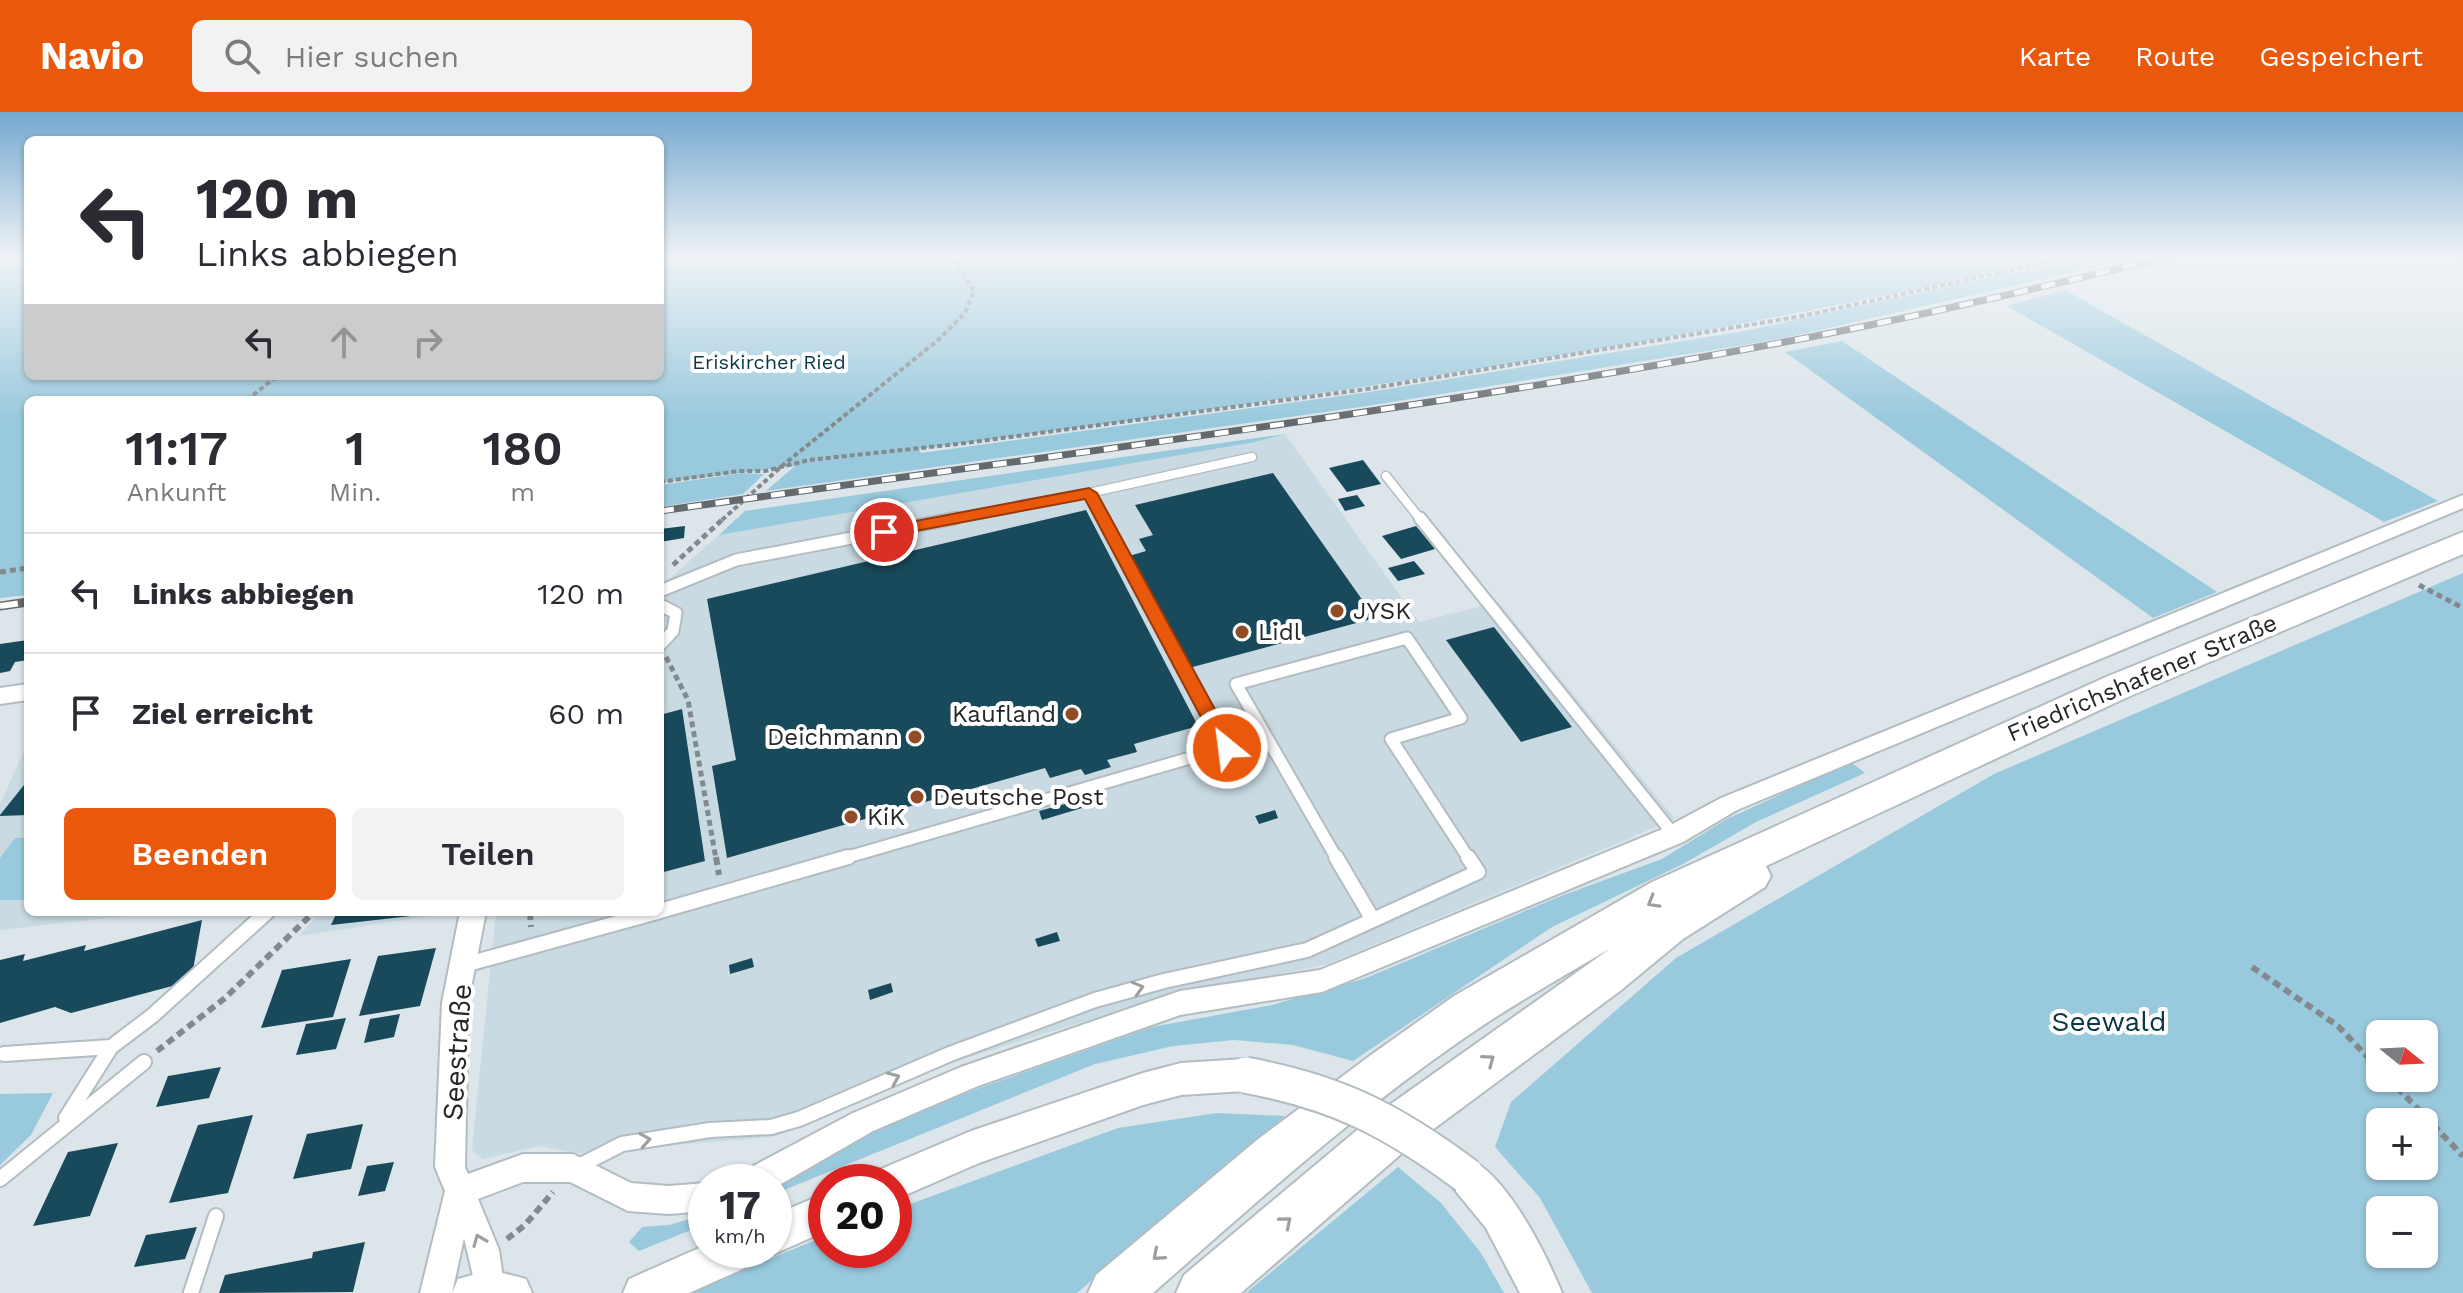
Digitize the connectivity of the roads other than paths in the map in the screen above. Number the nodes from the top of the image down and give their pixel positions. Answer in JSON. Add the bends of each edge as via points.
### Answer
{"nodes":[{"id":1,"x":1252,"y":457,"type":"dead end"},
{"id":2,"x":1386,"y":476,"type":"dead end"},
{"id":3,"x":1089,"y":493,"type":"junction"},
{"id":4,"x":2463,"y":501,"type":"edge"},
{"id":5,"x":2463,"y":542,"type":"edge"},
{"id":6,"x":664,"y":589,"type":"edge"},
{"id":7,"x":664,"y":607,"type":"edge"},
{"id":8,"x":664,"y":641,"type":"edge"},
{"id":9,"x":24,"y":693,"type":"edge"},
{"id":10,"x":0,"y":696,"type":"edge"},
{"id":11,"x":1266,"y":736,"type":"junction"},
{"id":12,"x":1227,"y":748,"type":"junction"},
{"id":13,"x":1824,"y":820,"type":"junction"},
{"id":14,"x":1674,"y":835,"type":"junction"},
{"id":15,"x":664,"y":910,"type":"edge"},
{"id":16,"x":263,"y":916,"type":"edge"},
{"id":17,"x":472,"y":916,"type":"edge"},
{"id":18,"x":643,"y":916,"type":"edge"},
{"id":19,"x":1373,"y":920,"type":"junction"},
{"id":20,"x":463,"y":965,"type":"junction"},
{"id":21,"x":111,"y":1047,"type":"junction"},
{"id":22,"x":4,"y":1054,"type":"dead end"},
{"id":23,"x":144,"y":1062,"type":"road end"},
{"id":24,"x":60,"y":1127,"type":"junction"},
{"id":25,"x":790,"y":1164,"type":"edge"},
{"id":26,"x":573,"y":1168,"type":"junction"},
{"id":27,"x":912,"y":1174,"type":"edge"},
{"id":28,"x":0,"y":1179,"type":"edge"},
{"id":29,"x":459,"y":1192,"type":"junction"},
{"id":30,"x":688,"y":1198,"type":"edge"},
{"id":31,"x":216,"y":1216,"type":"dead end"},
{"id":32,"x":699,"y":1268,"type":"edge"},
{"id":33,"x":1211,"y":1286,"type":"edge"},
{"id":34,"x":492,"y":1292,"type":"edge"},
{"id":35,"x":191,"y":1293,"type":"edge"},
{"id":36,"x":436,"y":1293,"type":"edge"},
{"id":37,"x":643,"y":1293,"type":"edge"},
{"id":38,"x":1114,"y":1293,"type":"edge"},
{"id":39,"x":1542,"y":1293,"type":"edge"}],
"edges":[{"from":1,"to":3,"type":"lane"},
{"from":2,"to":14,"type":"lane"},
{"from":3,"to":6,"type":"lane","via":[[736,560]]},
{"from":3,"to":12,"type":"lane"},
{"from":4,"to":14,"type":"street","via":[[1729,804]]},
{"from":5,"to":13,"type":"main road","name":"Friedrichshafener Straße","via":[[2119,686]]},
{"from":7,"to":8,"type":"lane","via":[[676,613],[673,631]]},
{"from":9,"to":10,"type":"street"},
{"from":11,"to":12,"type":"lane"},
{"from":11,"to":19,"type":"lane"},
{"from":11,"to":19,"type":"lane","via":[[1236,684],[1407,638],[1461,718],[1391,739],[1478,872]]},
{"from":12,"to":15,"type":"lane"},
{"from":33,"to":13,"type":"main road","one_way":true,"via":[[1391,1132],[1668,927],[1771,863]]},
{"from":13,"to":38,"type":"main road","one_way":true,"via":[[1667,894],[1470,1010],[1274,1156]]},
{"from":14,"to":25,"type":"street","via":[[1322,981],[1180,1003],[971,1076],[863,1122]]},
{"from":16,"to":21,"type":"lane"},
{"from":17,"to":20,"type":"street","name":"Seestraße"},
{"from":18,"to":20,"type":"lane"},
{"from":26,"to":19,"type":"lane","one_way":true,"via":[[622,1144],[771,1127],[799,1119],[1095,1000],[1307,950]]},
{"from":20,"to":29,"type":"street","name":"Seestraße","via":[[455,1003],[450,1167]]},
{"from":21,"to":22,"type":"lane"},
{"from":21,"to":24,"type":"lane"},
{"from":23,"to":24,"type":"lane"},
{"from":24,"to":28,"type":"lane"},
{"from":26,"to":29,"type":"street","via":[[523,1168]]},
{"from":26,"to":30,"type":"street","via":[[628,1197]]},
{"from":27,"to":39,"type":"street","bridge":true,"via":[[971,1148],[1181,1079],[1245,1075],[1300,1084],[1391,1122],[1467,1176],[1500,1215]]},
{"from":34,"to":29,"type":"street","name":"Seestraße","one_way":true,"via":[[484,1250]]},
{"from":29,"to":36,"type":"street","name":"Seestraße"},
{"from":31,"to":35,"type":"lane"},
{"from":32,"to":37,"type":"street"}]}
